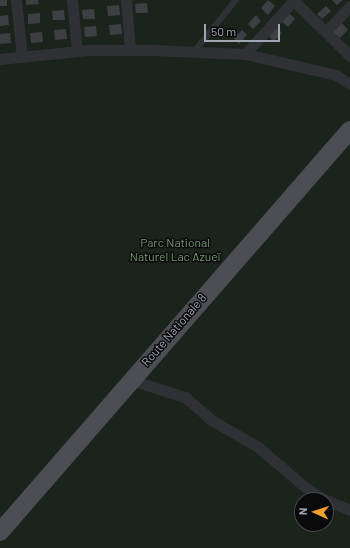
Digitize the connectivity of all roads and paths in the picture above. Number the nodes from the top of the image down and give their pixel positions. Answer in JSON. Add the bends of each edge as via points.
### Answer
{"nodes":[{"id":1,"x":16,"y":0,"type":"edge"},
{"id":2,"x":72,"y":0,"type":"edge"},
{"id":3,"x":126,"y":0,"type":"edge"},
{"id":4,"x":236,"y":0,"type":"edge"},
{"id":5,"x":293,"y":0,"type":"edge"},
{"id":6,"x":350,"y":6,"type":"edge"},
{"id":7,"x":326,"y":31,"type":"junction"},
{"id":8,"x":130,"y":50,"type":"junction"},
{"id":9,"x":77,"y":51,"type":"junction"},
{"id":10,"x":194,"y":52,"type":"junction"},
{"id":11,"x":245,"y":54,"type":"junction"},
{"id":12,"x":350,"y":56,"type":"edge"},
{"id":13,"x":22,"y":57,"type":"junction"},
{"id":14,"x":0,"y":59,"type":"edge"},
{"id":15,"x":350,"y":84,"type":"edge"},
{"id":16,"x":350,"y":130,"type":"edge"},
{"id":17,"x":131,"y":380,"type":"junction"},
{"id":18,"x":350,"y":510,"type":"edge"},
{"id":19,"x":0,"y":532,"type":"edge"}],
"edges":[{"from":1,"to":13,"type":"street"},
{"from":2,"to":9,"type":"street"},
{"from":3,"to":8,"type":"street"},
{"from":4,"to":10,"type":"lane"},
{"from":5,"to":7,"type":"street"},
{"from":5,"to":11,"type":"street"},
{"from":6,"to":7,"type":"street"},
{"from":7,"to":12,"type":"street"},
{"from":8,"to":9,"type":"street"},
{"from":8,"to":10,"type":"street"},
{"from":9,"to":13,"type":"street"},
{"from":10,"to":11,"type":"street"},
{"from":11,"to":15,"type":"street","via":[[336,75]]},
{"from":13,"to":14,"type":"street"},
{"from":16,"to":17,"type":"main road","name":"Route Nationale 8"},
{"from":17,"to":18,"type":"street","via":[[185,397],[213,421],[258,448],[305,487],[323,499]]},
{"from":17,"to":19,"type":"main road","name":"Route Nationale 8"}]}
